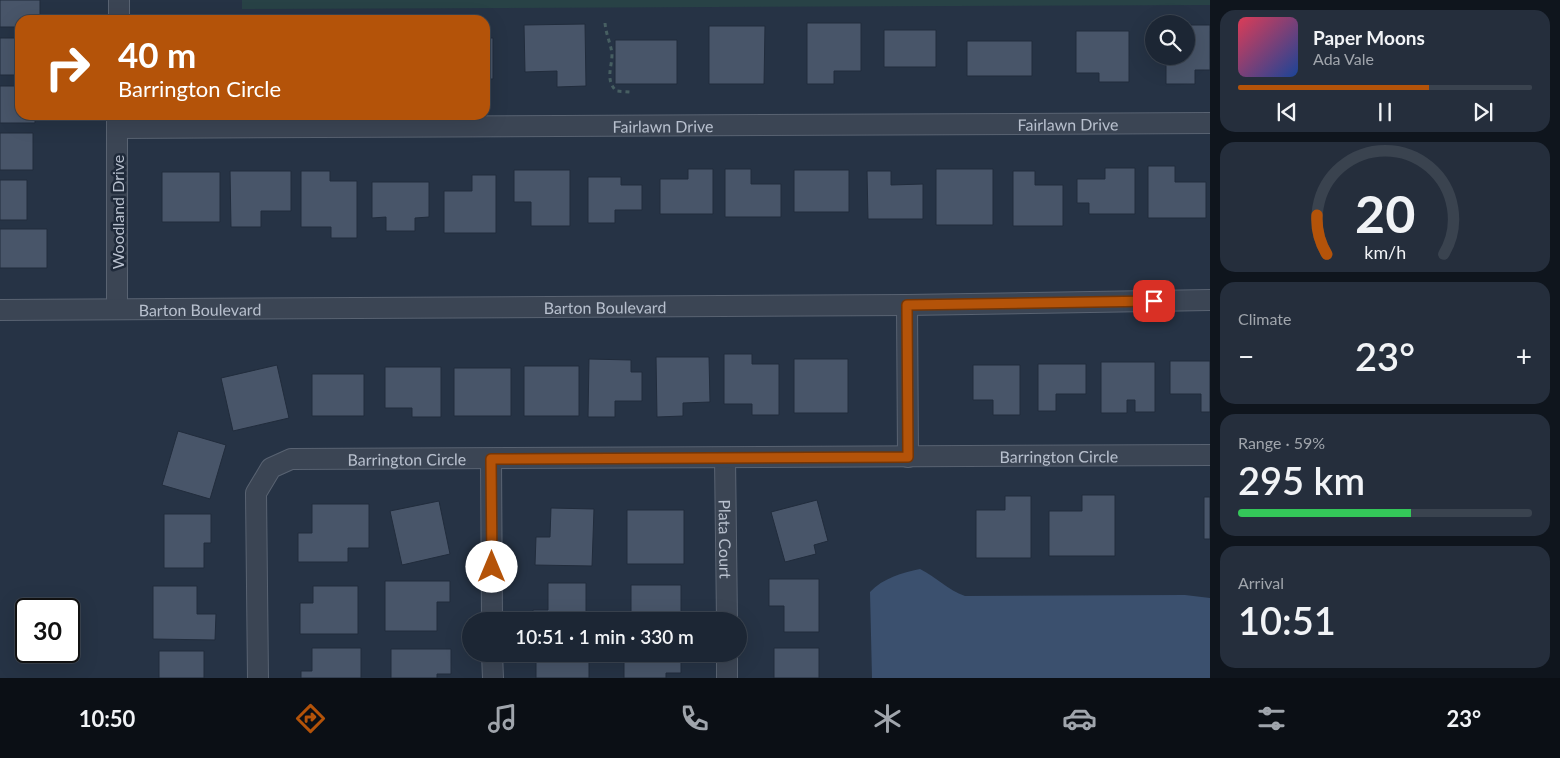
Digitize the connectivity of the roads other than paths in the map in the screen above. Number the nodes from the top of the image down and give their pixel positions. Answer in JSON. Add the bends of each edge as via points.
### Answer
{"nodes":[{"id":1,"x":119,"y":0,"type":"edge"},
{"id":2,"x":118,"y":15,"type":"edge"},
{"id":3,"x":117,"y":122,"type":"edge"},
{"id":4,"x":1210,"y":123,"type":"edge"},
{"id":5,"x":1210,"y":300,"type":"edge"},
{"id":6,"x":907,"y":305,"type":"junction"},
{"id":7,"x":117,"y":309,"type":"junction"},
{"id":8,"x":0,"y":310,"type":"edge"},
{"id":9,"x":1210,"y":455,"type":"edge"},
{"id":10,"x":908,"y":457,"type":"junction"},
{"id":11,"x":725,"y":458,"type":"junction"},
{"id":12,"x":491,"y":459,"type":"junction"},
{"id":13,"x":492,"y":612,"type":"edge"},
{"id":14,"x":727,"y":612,"type":"edge"},
{"id":15,"x":492,"y":662,"type":"edge"},
{"id":16,"x":727,"y":662,"type":"edge"},
{"id":17,"x":258,"y":678,"type":"edge"},
{"id":18,"x":492,"y":678,"type":"edge"},
{"id":19,"x":727,"y":678,"type":"edge"}],
"edges":[{"from":1,"to":2,"type":"street"},
{"from":3,"to":4,"type":"street","name":"Fairlawn Drive"},
{"from":3,"to":7,"type":"street","name":"Woodland Drive"},
{"from":5,"to":6,"type":"street","name":"Barton Boulevard"},
{"from":6,"to":7,"type":"street","name":"Barton Boulevard"},
{"from":6,"to":10,"type":"street"},
{"from":7,"to":8,"type":"street","name":"Barton Boulevard"},
{"from":9,"to":10,"type":"street","name":"Barrington Circle"},
{"from":10,"to":11,"type":"street","name":"Barrington Circle"},
{"from":11,"to":12,"type":"street","name":"Barrington Circle"},
{"from":11,"to":14,"type":"street","name":"Plata Court"},
{"from":12,"to":13,"type":"street"},
{"from":12,"to":17,"type":"street","name":"Barrington Circle","via":[[292,459],[271,468],[256,493]]},
{"from":15,"to":18,"type":"street"},
{"from":16,"to":19,"type":"street"}]}
